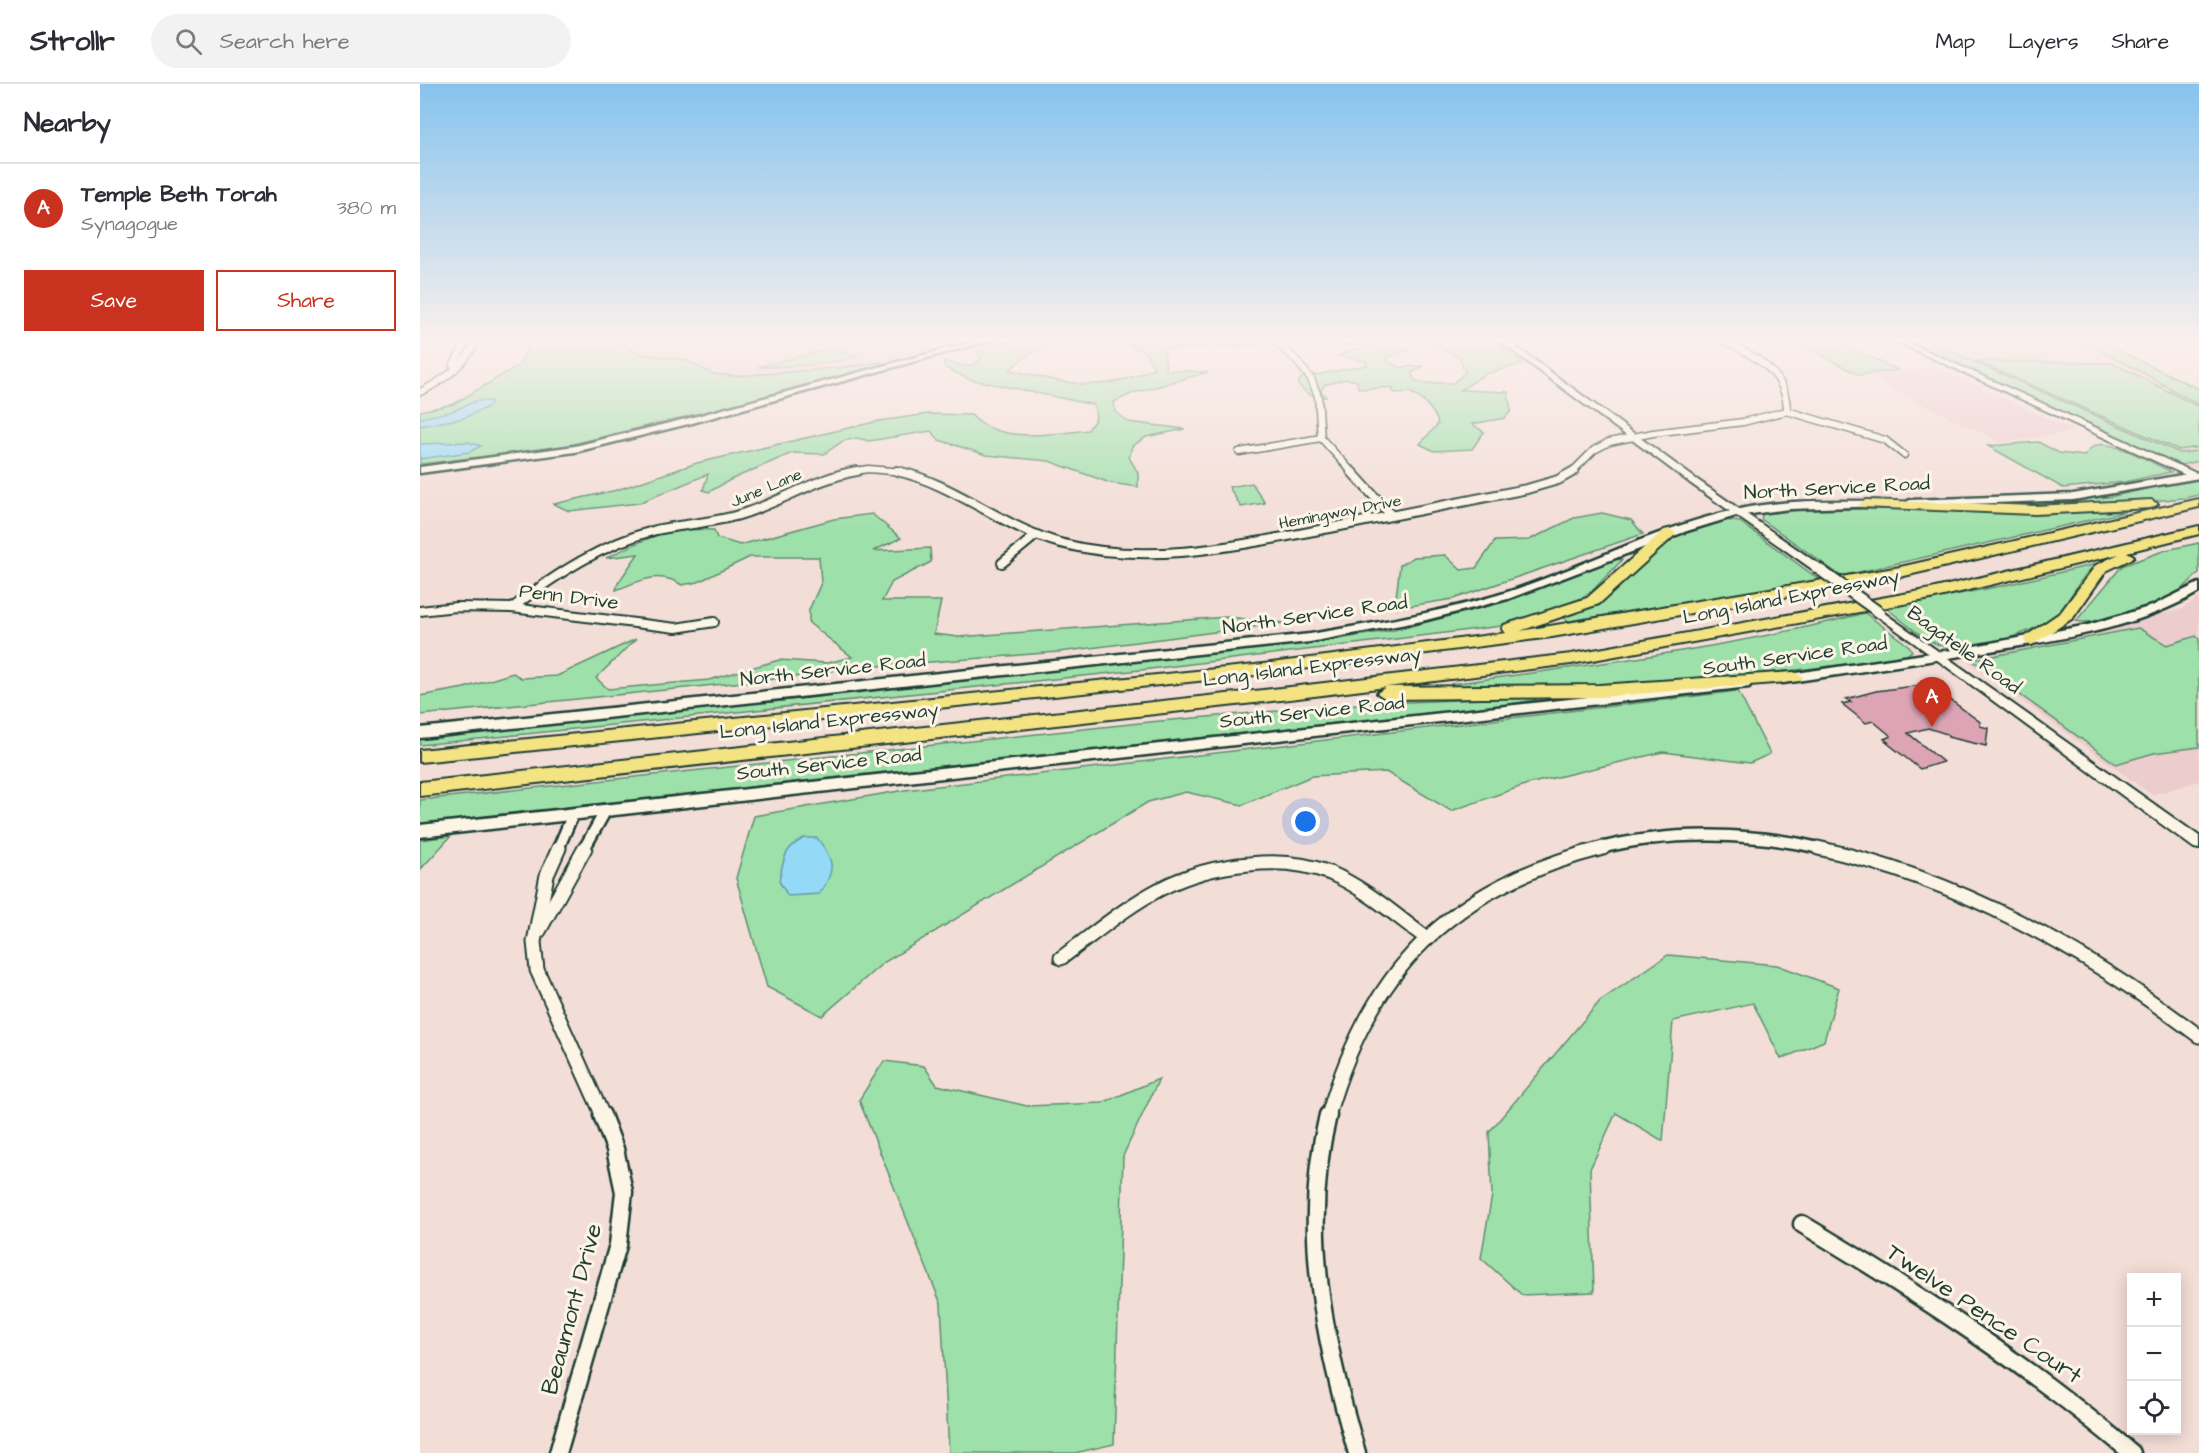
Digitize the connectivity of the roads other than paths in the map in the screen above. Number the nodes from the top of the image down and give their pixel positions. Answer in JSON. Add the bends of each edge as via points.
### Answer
{"nodes":[{"id":1,"x":753,"y":404,"type":"edge"},
{"id":2,"x":1321,"y":404,"type":"edge"},
{"id":3,"x":1590,"y":404,"type":"edge"},
{"id":4,"x":1787,"y":404,"type":"edge"},
{"id":5,"x":2038,"y":404,"type":"edge"},
{"id":6,"x":1787,"y":411,"type":"junction"},
{"id":7,"x":1634,"y":436,"type":"junction"},
{"id":8,"x":1321,"y":438,"type":"junction"},
{"id":9,"x":1239,"y":452,"type":"dead end"},
{"id":10,"x":1904,"y":455,"type":"dead end"},
{"id":11,"x":420,"y":470,"type":"edge"},
{"id":12,"x":2197,"y":476,"type":"edge"},
{"id":13,"x":2199,"y":502,"type":"edge"},
{"id":14,"x":1866,"y":504,"type":"junction"},
{"id":15,"x":1737,"y":513,"type":"junction"},
{"id":16,"x":1390,"y":515,"type":"junction"},
{"id":17,"x":2199,"y":532,"type":"edge"},
{"id":18,"x":1669,"y":533,"type":"junction"},
{"id":19,"x":1036,"y":535,"type":"junction"},
{"id":20,"x":1002,"y":563,"type":"dead end"},
{"id":21,"x":2199,"y":587,"type":"edge"},
{"id":22,"x":512,"y":608,"type":"junction"},
{"id":23,"x":420,"y":611,"type":"edge"},
{"id":24,"x":714,"y":622,"type":"dead end"},
{"id":25,"x":2032,"y":640,"type":"junction"},
{"id":26,"x":1940,"y":657,"type":"junction"},
{"id":27,"x":1255,"y":669,"type":"junction"},
{"id":28,"x":1794,"y":677,"type":"junction"},
{"id":29,"x":1290,"y":693,"type":"junction"},
{"id":30,"x":420,"y":733,"type":"edge"},
{"id":31,"x":420,"y":756,"type":"edge"},
{"id":32,"x":420,"y":789,"type":"edge"},
{"id":33,"x":606,"y":810,"type":"junction"},
{"id":34,"x":573,"y":814,"type":"junction"},
{"id":35,"x":420,"y":831,"type":"edge"},
{"id":36,"x":2182,"y":832,"type":"junction"},
{"id":37,"x":2199,"y":833,"type":"edge"},
{"id":38,"x":2199,"y":844,"type":"edge"},
{"id":39,"x":1425,"y":937,"type":"junction"},
{"id":40,"x":534,"y":942,"type":"junction"},
{"id":41,"x":1061,"y":958,"type":"dead end"},
{"id":42,"x":2199,"y":1036,"type":"edge"},
{"id":43,"x":1802,"y":1224,"type":"dead end"},
{"id":44,"x":558,"y":1453,"type":"edge"},
{"id":45,"x":1357,"y":1453,"type":"edge"},
{"id":46,"x":2132,"y":1453,"type":"edge"}],
"edges":[{"from":1,"to":11,"type":"main road","via":[[575,449]]},
{"from":2,"to":8,"type":"street"},
{"from":3,"to":7,"type":"street","name":"Bagatelle Road"},
{"from":4,"to":6,"type":"street"},
{"from":5,"to":12,"type":"street"},
{"from":6,"to":7,"type":"street","name":"Hemingway Drive","via":[[1752,422]]},
{"from":6,"to":10,"type":"street","via":[[1885,440]]},
{"from":7,"to":15,"type":"street","name":"Bagatelle Road"},
{"from":7,"to":16,"type":"street","name":"Hemingway Drive","via":[[1595,448],[1575,470],[1551,483]]},
{"from":8,"to":9,"type":"street"},
{"from":8,"to":16,"type":"street"},
{"from":12,"to":14,"type":"main road","name":"North Service Road","via":[[2073,497]]},
{"from":13,"to":14,"type":"highway","via":[[2035,510]]},
{"from":13,"to":27,"type":"highway","name":"Long Island Expressway","via":[[1900,572],[1694,609],[1552,632]]},
{"from":14,"to":15,"type":"main road","name":"North Service Road"},
{"from":15,"to":18,"type":"main road","name":"North Service Road"},
{"from":15,"to":26,"type":"street","name":"Bagatelle Road","bridge":true},
{"from":16,"to":19,"type":"street","name":"Hemingway Drive","via":[[1241,545],[1168,552],[1085,547]]},
{"from":17,"to":25,"type":"highway","via":[[2101,568],[2067,615]]},
{"from":17,"to":29,"type":"highway","name":"Long Island Expressway","via":[[1931,594],[1696,638],[1571,659]]},
{"from":18,"to":27,"type":"highway","via":[[1593,601],[1508,629]]},
{"from":18,"to":30,"type":"main road","name":"North Service Road","via":[[1488,601],[1435,616],[1310,638]]},
{"from":19,"to":20,"type":"street"},
{"from":19,"to":22,"type":"street","name":"June Lane","via":[[912,474],[852,472],[813,483],[745,513],[651,531],[599,550]]},
{"from":21,"to":25,"type":"main road","name":"South Service Road","via":[[2147,613]]},
{"from":22,"to":23,"type":"street","name":"Penn Drive"},
{"from":22,"to":24,"type":"street","name":"Penn Drive","via":[[676,628]]},
{"from":25,"to":26,"type":"main road","name":"South Service Road"},
{"from":26,"to":28,"type":"main road","name":"South Service Road"},
{"from":26,"to":36,"type":"street","name":"Bagatelle Road"},
{"from":27,"to":31,"type":"highway","name":"Long Island Expressway"},
{"from":28,"to":29,"type":"highway","via":[[1599,691],[1338,696]]},
{"from":28,"to":33,"type":"main road","name":"South Service Road","via":[[1686,693]]},
{"from":29,"to":32,"type":"highway","name":"Long Island Expressway"},
{"from":33,"to":34,"type":"main road","name":"South Service Road"},
{"from":33,"to":40,"type":"street"},
{"from":34,"to":35,"type":"main road","name":"South Service Road"},
{"from":34,"to":40,"type":"street","name":"Beaumont Drive","via":[[547,875]]},
{"from":36,"to":37,"type":"street"},
{"from":36,"to":38,"type":"street","name":"Bagatelle Road"},
{"from":39,"to":41,"type":"street","via":[[1338,877],[1274,862],[1238,863],[1203,868],[1171,879],[1135,900]]},
{"from":39,"to":42,"type":"street","via":[[1502,884],[1550,862],[1607,845],[1689,836],[1768,840],[1870,862],[1970,897],[2036,927],[2089,958]]},
{"from":39,"to":45,"type":"street","via":[[1379,997],[1344,1063],[1324,1125],[1315,1205],[1317,1292],[1334,1379]]},
{"from":40,"to":44,"type":"street","name":"Beaumont Drive","via":[[537,970],[600,1108],[615,1149],[624,1192],[618,1245]]},
{"from":43,"to":46,"type":"street","name":"Twelve Pence Court","via":[[1861,1258],[2026,1368]]}]}
